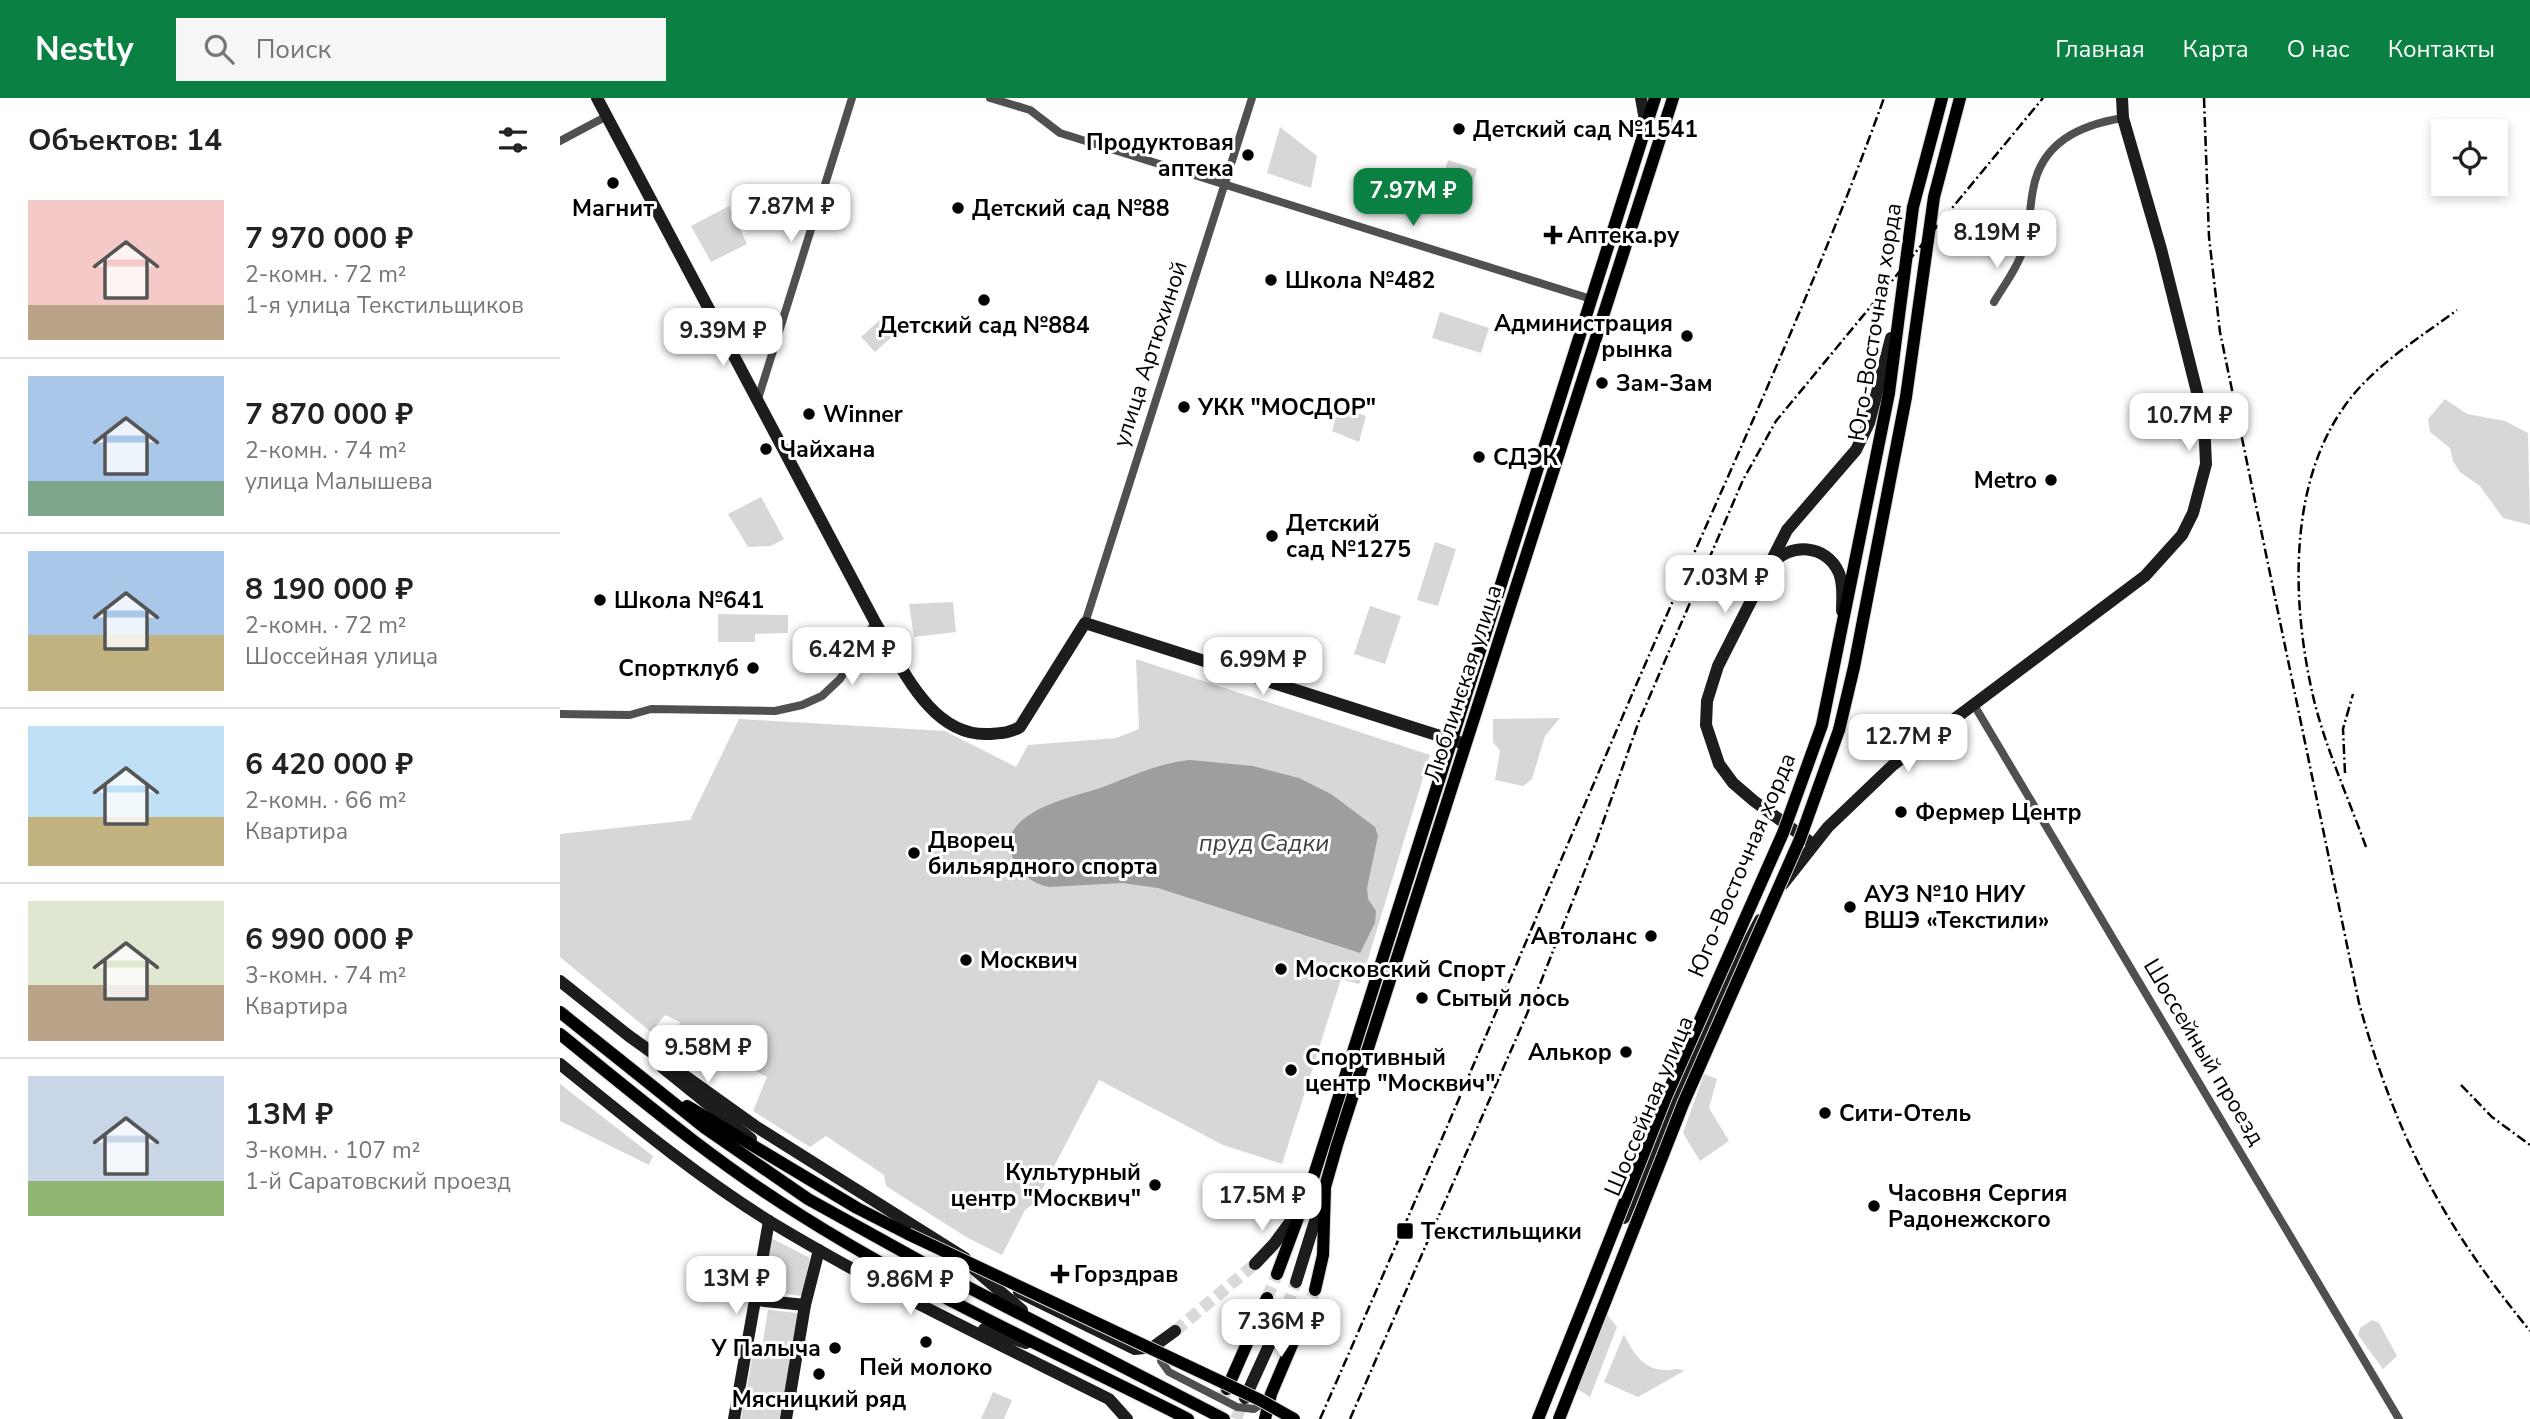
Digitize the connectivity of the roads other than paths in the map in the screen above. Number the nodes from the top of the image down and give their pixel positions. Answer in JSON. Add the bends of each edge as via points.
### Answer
{"nodes":[{"id":1,"x":597,"y":98,"type":"edge"},
{"id":2,"x":852,"y":98,"type":"edge"},
{"id":3,"x":990,"y":98,"type":"edge"},
{"id":4,"x":1252,"y":98,"type":"edge"},
{"id":5,"x":1641,"y":98,"type":"edge"},
{"id":6,"x":1655,"y":98,"type":"edge"},
{"id":7,"x":1674,"y":98,"type":"edge"},
{"id":8,"x":1942,"y":98,"type":"edge"},
{"id":9,"x":1960,"y":98,"type":"edge"},
{"id":10,"x":2122,"y":98,"type":"edge"},
{"id":11,"x":2129,"y":98,"type":"edge"},
{"id":12,"x":607,"y":116,"type":"junction"},
{"id":13,"x":2123,"y":118,"type":"junction"},
{"id":14,"x":1646,"y":126,"type":"junction"},
{"id":15,"x":560,"y":141,"type":"edge"},
{"id":16,"x":1225,"y":185,"type":"junction"},
{"id":17,"x":1591,"y":299,"type":"junction"},
{"id":18,"x":1994,"y":302,"type":"dead end"},
{"id":19,"x":1896,"y":318,"type":"junction"},
{"id":20,"x":758,"y":399,"type":"junction"},
{"id":21,"x":1762,"y":580,"type":"junction"},
{"id":22,"x":875,"y":622,"type":"junction"},
{"id":23,"x":1085,"y":623,"type":"junction"},
{"id":24,"x":1838,"y":655,"type":"junction"},
{"id":25,"x":1975,"y":705,"type":"junction"},
{"id":26,"x":560,"y":714,"type":"edge"},
{"id":27,"x":1452,"y":740,"type":"junction"},
{"id":28,"x":1465,"y":744,"type":"junction"},
{"id":29,"x":1812,"y":844,"type":"junction"},
{"id":30,"x":560,"y":981,"type":"edge"},
{"id":31,"x":560,"y":1012,"type":"edge"},
{"id":32,"x":560,"y":1034,"type":"edge"},
{"id":33,"x":629,"y":1036,"type":"junction"},
{"id":34,"x":560,"y":1064,"type":"edge"},
{"id":35,"x":648,"y":1083,"type":"junction"},
{"id":36,"x":771,"y":1154,"type":"junction"},
{"id":37,"x":1325,"y":1187,"type":"junction"},
{"id":38,"x":1304,"y":1203,"type":"junction"},
{"id":39,"x":769,"y":1220,"type":"junction"},
{"id":40,"x":953,"y":1249,"type":"junction"},
{"id":41,"x":819,"y":1250,"type":"junction"},
{"id":42,"x":1255,"y":1264,"type":"tunnel mouth"},
{"id":43,"x":1277,"y":1274,"type":"tunnel mouth"},
{"id":44,"x":1296,"y":1282,"type":"tunnel mouth"},
{"id":45,"x":1315,"y":1290,"type":"tunnel mouth"},
{"id":46,"x":1267,"y":1297,"type":"tunnel mouth"},
{"id":47,"x":756,"y":1300,"type":"junction"},
{"id":48,"x":805,"y":1305,"type":"junction"},
{"id":49,"x":1287,"y":1306,"type":"tunnel mouth"},
{"id":50,"x":937,"y":1313,"type":"junction"},
{"id":51,"x":1305,"y":1314,"type":"tunnel mouth"},
{"id":52,"x":1051,"y":1331,"type":"junction"},
{"id":53,"x":1172,"y":1334,"type":"joint"},
{"id":54,"x":1063,"y":1356,"type":"junction"},
{"id":55,"x":1227,"y":1389,"type":"tunnel mouth"},
{"id":56,"x":1271,"y":1394,"type":"junction"},
{"id":57,"x":1245,"y":1398,"type":"tunnel mouth"},
{"id":58,"x":1123,"y":1413,"type":"edge"},
{"id":59,"x":734,"y":1419,"type":"edge"},
{"id":60,"x":786,"y":1419,"type":"edge"},
{"id":61,"x":1188,"y":1419,"type":"edge"},
{"id":62,"x":1224,"y":1419,"type":"edge"},
{"id":63,"x":1265,"y":1419,"type":"edge"},
{"id":64,"x":1294,"y":1419,"type":"edge"},
{"id":65,"x":1540,"y":1419,"type":"edge"},
{"id":66,"x":1559,"y":1419,"type":"edge"},
{"id":67,"x":2399,"y":1419,"type":"edge"}],
"edges":[{"from":1,"to":12,"type":"main road"},
{"from":2,"to":20,"type":"street"},
{"from":3,"to":16,"type":"street","via":[[1030,110],[1060,133]]},
{"from":4,"to":16,"type":"street","name":"улица Артюхиной"},
{"from":5,"to":14,"type":"main road"},
{"from":6,"to":14,"type":"main road","name":"Люблинская улица"},
{"from":7,"to":28,"type":"main road","name":"Люблинская улица"},
{"from":8,"to":19,"type":"main road","name":"Юго-Восточная хорда","via":[[1913,207]]},
{"from":9,"to":66,"type":"main road","name":"Юго-Восточная хорда","bridge":true,"via":[[1934,197],[1906,397],[1839,730],[1800,839],[1683,1104]]},
{"from":10,"to":13,"type":"main road"},
{"from":11,"to":13,"type":"main road"},
{"from":12,"to":15,"type":"street"},
{"from":12,"to":20,"type":"main road"},
{"from":13,"to":18,"type":"street","via":[[2073,132],[2040,164],[2023,250]]},
{"from":13,"to":25,"type":"main road","name":"Шоссейная улица","via":[[2204,420],[2206,464],[2201,488],[2182,535],[2145,576]]},
{"from":14,"to":17,"type":"main road","name":"Люблинская улица"},
{"from":16,"to":17,"type":"street"},
{"from":16,"to":23,"type":"street","name":"улица Артюхиной"},
{"from":17,"to":27,"type":"main road","name":"Люблинская улица"},
{"from":19,"to":21,"type":"main road","via":[[1872,413],[1856,450],[1787,530]]},
{"from":19,"to":24,"type":"main road","name":"Юго-Восточная хорда","via":[[1889,393]]},
{"from":20,"to":22,"type":"main road"},
{"from":21,"to":24,"type":"main road","via":[[1773,562],[1790,551],[1810,550],[1829,558],[1840,575],[1842,590]]},
{"from":21,"to":29,"type":"main road","via":[[1711,685],[1706,725],[1719,764],[1733,783]]},
{"from":22,"to":23,"type":"main road","via":[[942,719],[958,730],[979,734],[1020,727]]},
{"from":22,"to":26,"type":"street","via":[[840,679],[811,702],[775,711],[650,709],[629,715]]},
{"from":23,"to":27,"type":"main road"},
{"from":24,"to":65,"type":"main road","name":"Юго-Восточная хорда","bridge":true,"via":[[1822,725],[1783,833],[1666,1097]]},
{"from":25,"to":29,"type":"main road","name":"Шоссейная улица","via":[[1893,765]]},
{"from":25,"to":67,"type":"street","name":"Шоссейный проезд"},
{"from":27,"to":28,"type":"main road"},
{"from":27,"to":38,"type":"main road","name":"Люблинская улица"},
{"from":28,"to":37,"type":"main road","name":"Люблинская улица"},
{"from":29,"to":65,"type":"main road","name":"Шоссейная улица","via":[[1776,894],[1733,969]]},
{"from":30,"to":33,"type":"main road"},
{"from":31,"to":35,"type":"main road"},
{"from":32,"to":54,"type":"main road","via":[[692,1140],[802,1217]]},
{"from":33,"to":36,"type":"main road","via":[[676,1080]]},
{"from":33,"to":40,"type":"main road","via":[[755,1126]]},
{"from":34,"to":39,"type":"main road","via":[[677,1158]]},
{"from":35,"to":36,"type":"main road"},
{"from":35,"to":52,"type":"main road","via":[[722,1141],[808,1199]]},
{"from":36,"to":64,"type":"main road","bridge":true,"via":[[908,1234]]},
{"from":37,"to":44,"type":"main road","name":"Люблинская улица"},
{"from":37,"to":45,"type":"main road","via":[[1322,1255]]},
{"from":38,"to":42,"type":"main road"},
{"from":38,"to":43,"type":"main road","name":"Люблинская улица"},
{"from":39,"to":41,"type":"main road"},
{"from":39,"to":47,"type":"main road"},
{"from":40,"to":52,"type":"main road","via":[[1005,1299]]},
{"from":40,"to":53,"type":"main road","via":[[996,1280],[1120,1344],[1145,1349]]},
{"from":41,"to":48,"type":"main road"},
{"from":41,"to":50,"type":"main road"},
{"from":46,"to":55,"type":"main road"},
{"from":47,"to":48,"type":"main road"},
{"from":47,"to":59,"type":"main road"},
{"from":48,"to":60,"type":"main road"},
{"from":49,"to":57,"type":"main road"},
{"from":50,"to":54,"type":"main road"},
{"from":50,"to":58,"type":"main road","via":[[1109,1399]]},
{"from":51,"to":56,"type":"main road"},
{"from":52,"to":62,"type":"main road"},
{"from":53,"to":56,"type":"street","via":[[1163,1346],[1161,1361],[1175,1376],[1243,1409],[1260,1406]]},
{"from":54,"to":61,"type":"main road"},
{"from":56,"to":63,"type":"main road"}]}
